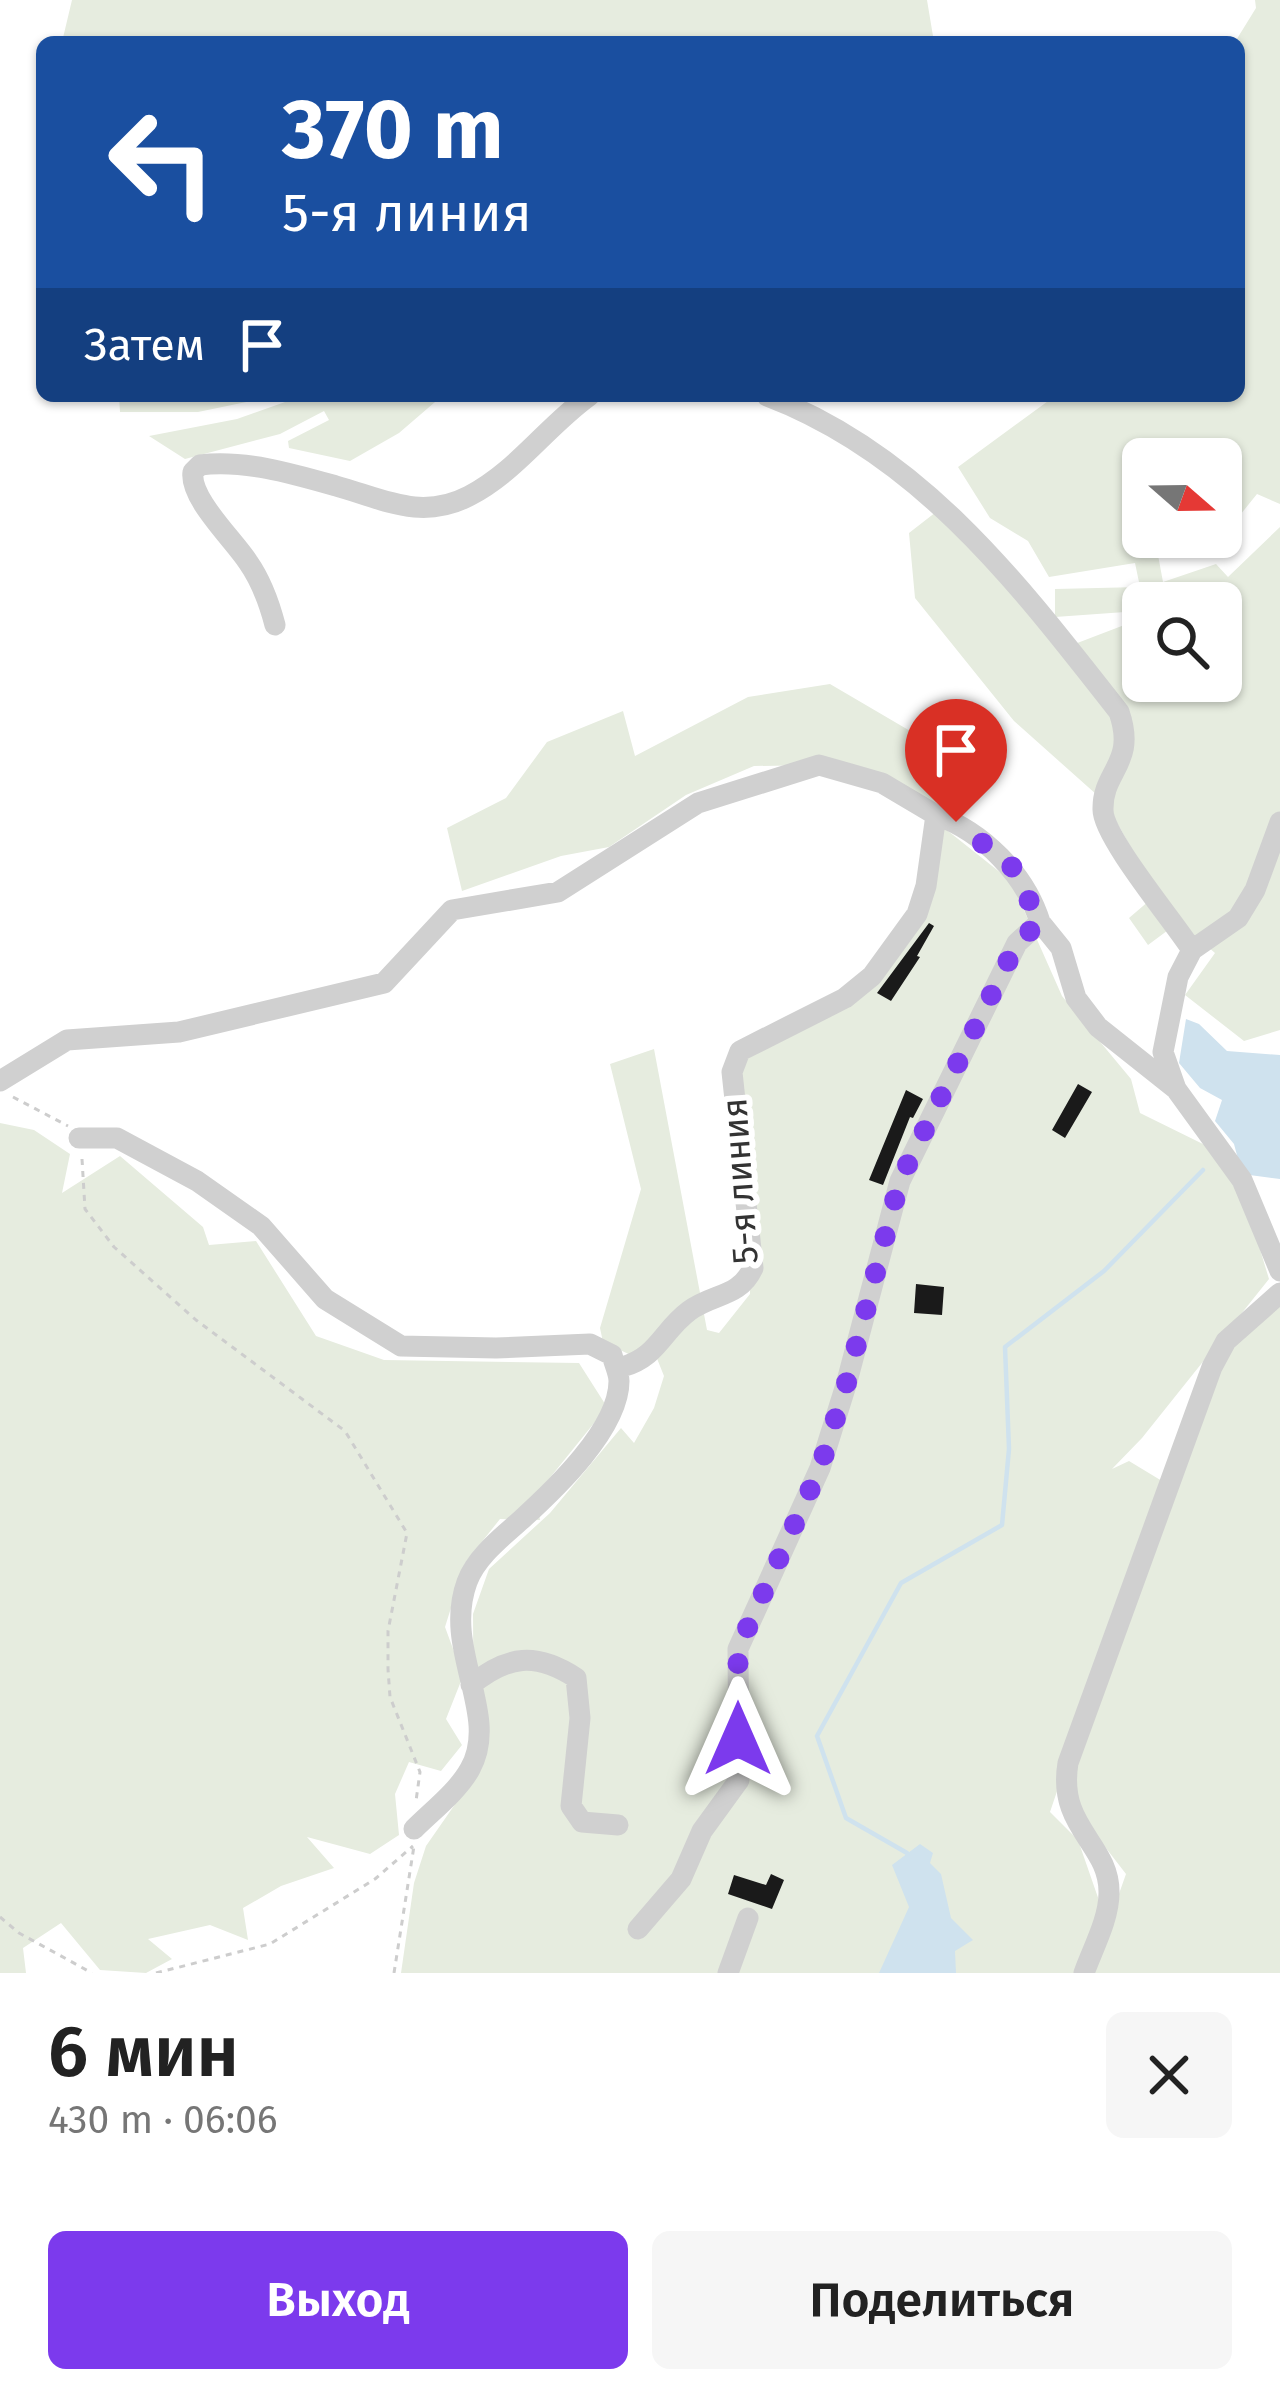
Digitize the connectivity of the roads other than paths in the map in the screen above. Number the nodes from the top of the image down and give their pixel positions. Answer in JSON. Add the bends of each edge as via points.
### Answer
{"nodes":[{"id":1,"x":582,"y":402,"type":"edge"},
{"id":2,"x":780,"y":402,"type":"edge"},
{"id":3,"x":275,"y":625,"type":"dead end"},
{"id":4,"x":936,"y":815,"type":"junction"},
{"id":5,"x":1280,"y":822,"type":"edge"},
{"id":6,"x":1040,"y":922,"type":"junction"},
{"id":7,"x":1192,"y":950,"type":"junction"},
{"id":8,"x":0,"y":1081,"type":"edge"},
{"id":9,"x":1176,"y":1090,"type":"junction"},
{"id":10,"x":79,"y":1138,"type":"road end"},
{"id":11,"x":1280,"y":1270,"type":"edge"},
{"id":12,"x":1280,"y":1294,"type":"edge"},
{"id":13,"x":622,"y":1366,"type":"dead end"},
{"id":14,"x":471,"y":1684,"type":"junction"},
{"id":15,"x":617,"y":1825,"type":"dead end"},
{"id":16,"x":414,"y":1829,"type":"road end"},
{"id":17,"x":748,"y":1918,"type":"dead end"},
{"id":18,"x":638,"y":1929,"type":"dead end"},
{"id":19,"x":728,"y":1973,"type":"edge"},
{"id":20,"x":1084,"y":1973,"type":"edge"}],
"edges":[{"from":1,"to":3,"type":"street","via":[[496,481],[442,506],[400,508],[305,479],[200,465],[194,491],[250,563]]},
{"from":2,"to":7,"type":"street","via":[[844,431],[936,500],[1119,712],[1125,749],[1106,796],[1107,826]]},
{"from":4,"to":6,"type":"street","via":[[1012,867]]},
{"from":4,"to":8,"type":"street","via":[[882,783],[818,765],[698,803],[558,892],[452,910],[384,983],[179,1032],[67,1040]]},
{"from":4,"to":13,"type":"street","name":"5-я линия","via":[[917,914],[872,976],[740,1051],[732,1072],[753,1268],[747,1281],[689,1311],[643,1361]]},
{"from":5,"to":7,"type":"street","via":[[1238,918]]},
{"from":6,"to":9,"type":"street","via":[[1098,1027]]},
{"from":6,"to":18,"type":"street","via":[[1017,943],[900,1180],[820,1468],[738,1649],[739,1780],[702,1831],[681,1879]]},
{"from":7,"to":9,"type":"street","via":[[1178,977],[1163,1052]]},
{"from":9,"to":11,"type":"street","via":[[1242,1180]]},
{"from":10,"to":14,"type":"street","via":[[117,1138],[197,1181],[261,1226],[325,1299],[400,1346],[590,1344],[612,1355],[620,1379],[612,1413],[553,1491],[467,1581],[459,1640]]},
{"from":12,"to":20,"type":"street","via":[[1226,1342],[1212,1367],[1068,1763],[1068,1806],[1110,1889]]},
{"from":14,"to":15,"type":"street","via":[[511,1662],[551,1661],[576,1678],[571,1806],[582,1822]]},
{"from":14,"to":16,"type":"street","via":[[482,1743],[469,1772]]},
{"from":17,"to":19,"type":"street"}]}
